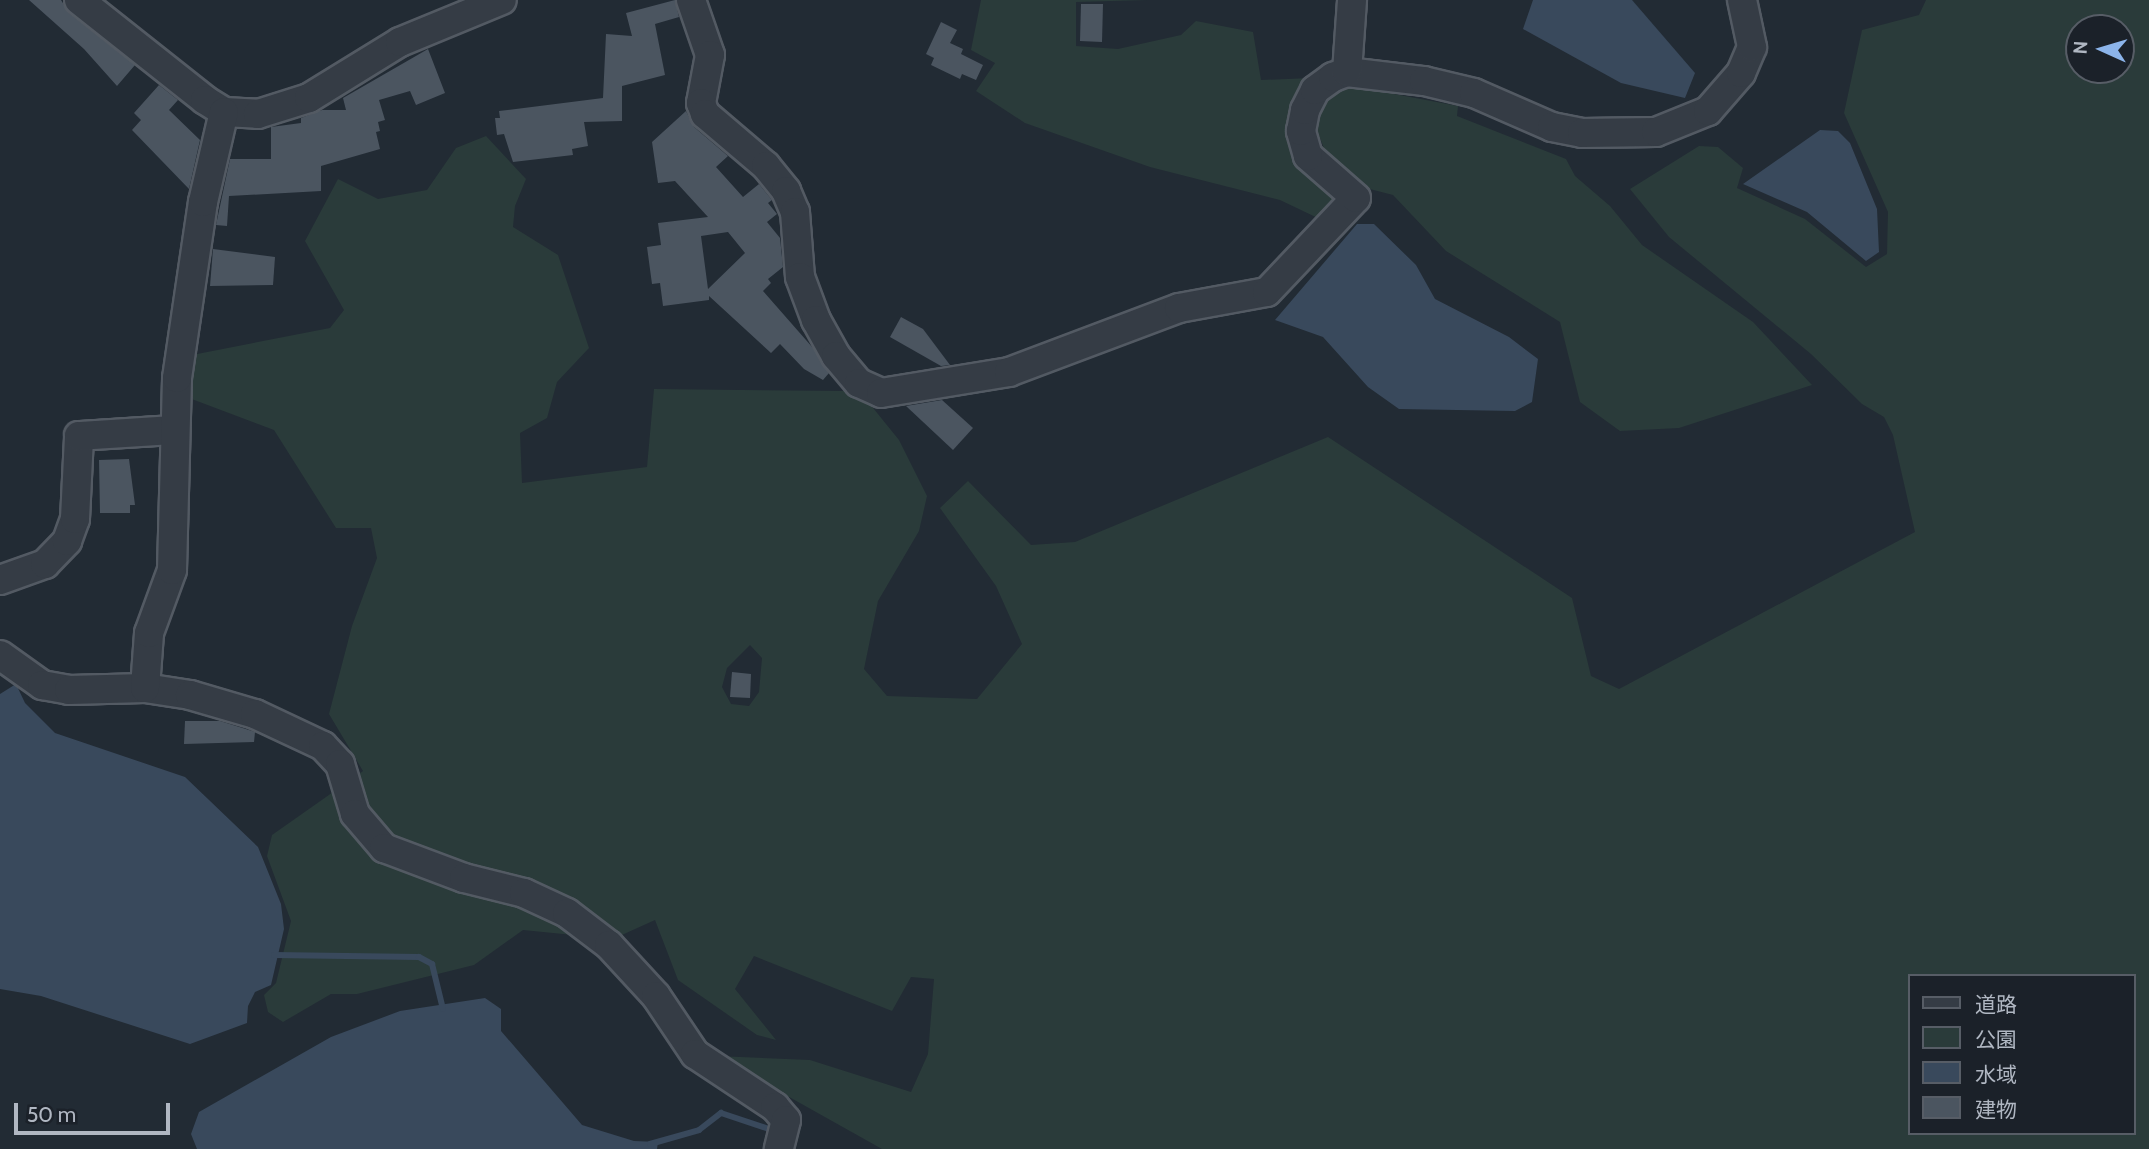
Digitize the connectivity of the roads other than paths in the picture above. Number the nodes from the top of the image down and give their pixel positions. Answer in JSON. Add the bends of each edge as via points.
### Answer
{"nodes":[{"id":1,"x":79,"y":0,"type":"edge"},
{"id":2,"x":502,"y":0,"type":"edge"},
{"id":3,"x":691,"y":0,"type":"edge"},
{"id":4,"x":1352,"y":0,"type":"edge"},
{"id":5,"x":1742,"y":0,"type":"edge"},
{"id":6,"x":1347,"y":72,"type":"junction"},
{"id":7,"x":224,"y":112,"type":"junction"},
{"id":8,"x":175,"y":430,"type":"junction"},
{"id":9,"x":0,"y":580,"type":"edge"},
{"id":10,"x":4,"y":665,"type":"edge"},
{"id":11,"x":145,"y":688,"type":"junction"},
{"id":12,"x":781,"y":1140,"type":"edge"}],
"edges":[{"from":1,"to":7,"type":"street"},
{"from":2,"to":7,"type":"street","via":[[400,42],[362,68],[281,110]]},
{"from":3,"to":6,"type":"street","via":[[710,55],[701,103],[705,114],[766,166],[786,191],[795,212],[800,277],[811,309],[843,365],[859,383],[881,393],[1009,372],[1179,308],[1267,292],[1356,198],[1308,156],[1301,131],[1315,90]]},
{"from":4,"to":6,"type":"street"},
{"from":5,"to":6,"type":"street","via":[[1752,47],[1741,73],[1708,111],[1656,132],[1582,133],[1552,127],[1474,93],[1424,81]]},
{"from":7,"to":8,"type":"street","via":[[203,202],[177,378]]},
{"from":8,"to":9,"type":"street","via":[[79,436],[75,519],[67,541],[45,564]]},
{"from":8,"to":11,"type":"street","via":[[172,570],[149,633]]},
{"from":10,"to":11,"type":"street","via":[[57,690]]},
{"from":11,"to":12,"type":"street","via":[[190,695],[289,728],[323,746],[340,764],[355,814],[384,848],[464,878],[524,893],[567,913],[639,974],[695,1054],[775,1107],[786,1120]]}]}
